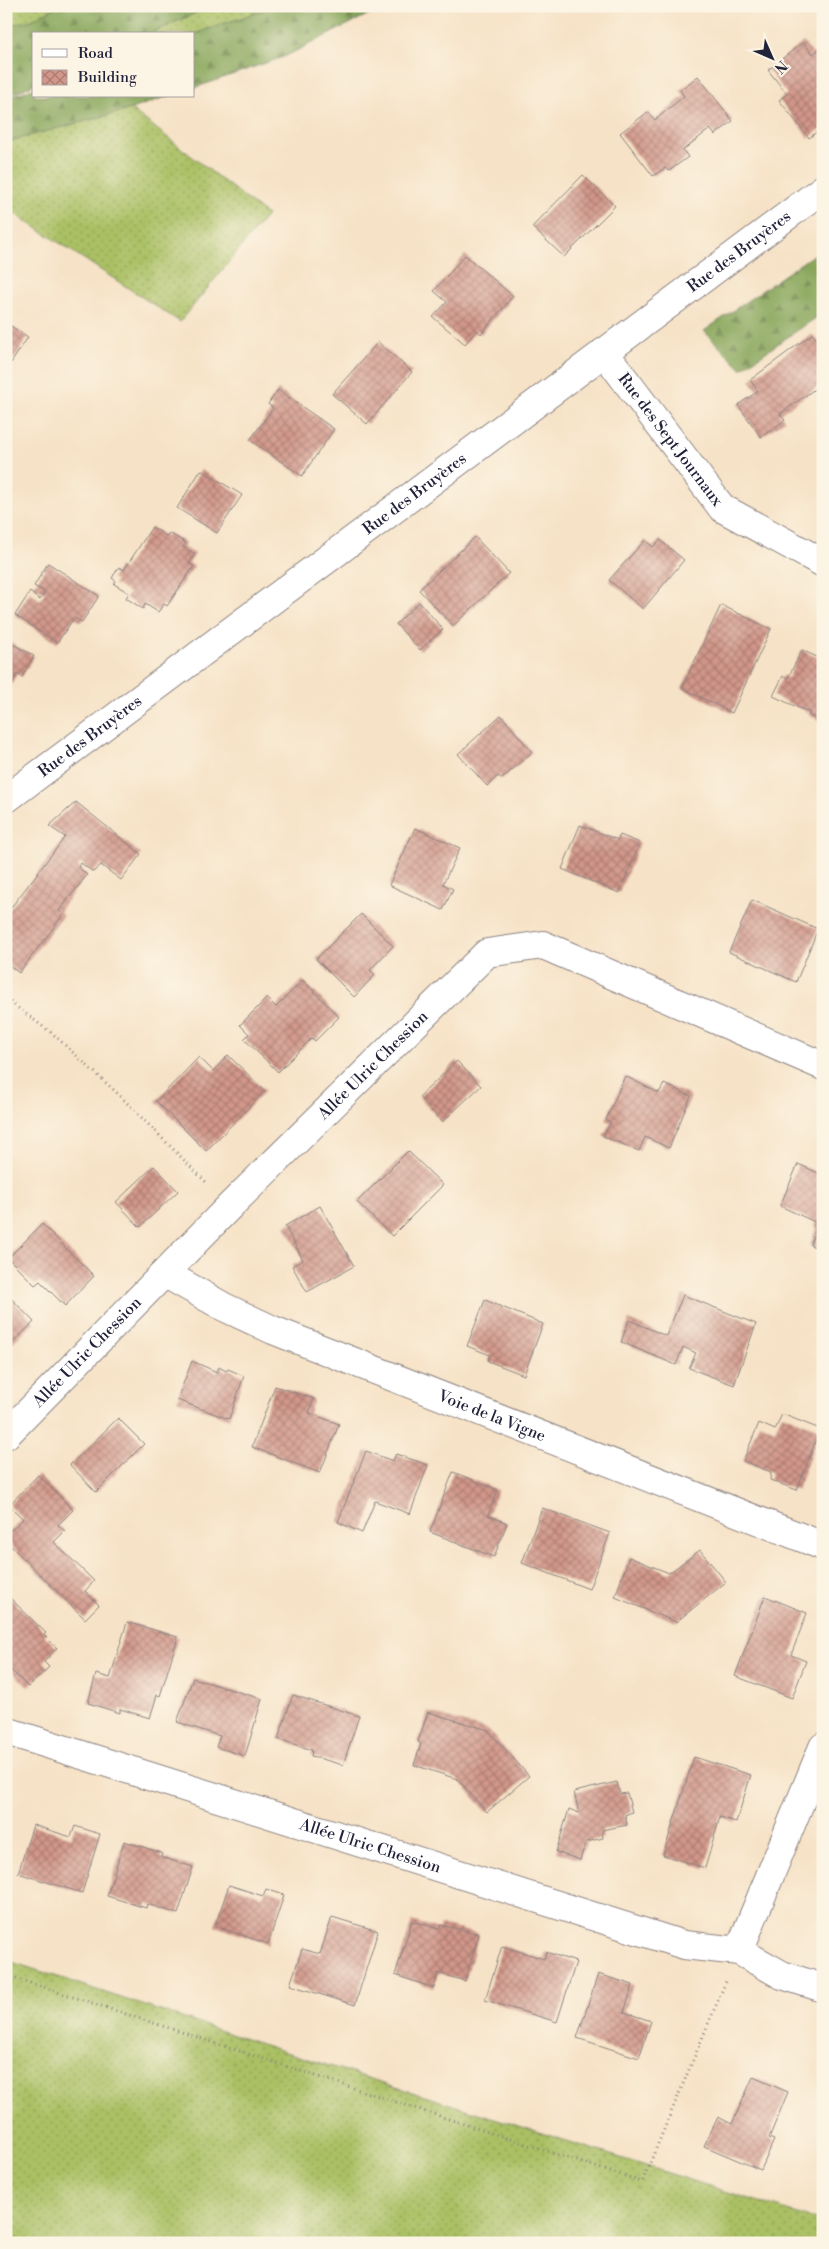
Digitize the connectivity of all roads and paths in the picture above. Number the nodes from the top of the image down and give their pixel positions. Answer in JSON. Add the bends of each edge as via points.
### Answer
{"nodes":[{"id":1,"x":823,"y":189,"type":"edge"},
{"id":2,"x":604,"y":352,"type":"junction"},
{"id":3,"x":823,"y":563,"type":"edge"},
{"id":4,"x":6,"y":799,"type":"edge"},
{"id":5,"x":6,"y":1000,"type":"edge"},
{"id":6,"x":823,"y":1066,"type":"edge"},
{"id":7,"x":230,"y":1206,"type":"junction"},
{"id":8,"x":166,"y":1274,"type":"junction"},
{"id":9,"x":6,"y":1435,"type":"edge"},
{"id":10,"x":823,"y":1546,"type":"edge"},
{"id":11,"x":6,"y":1731,"type":"edge"},
{"id":12,"x":823,"y":1747,"type":"edge"},
{"id":13,"x":739,"y":1951,"type":"junction"},
{"id":14,"x":6,"y":1975,"type":"edge"},
{"id":15,"x":823,"y":1988,"type":"edge"}],
"edges":[{"from":1,"to":2,"type":"street","name":"Rue des Bruyères"},
{"from":2,"to":3,"type":"street","name":"Rue des Sept Journaux","via":[[722,508]]},
{"from":2,"to":4,"type":"street","name":"Rue des Bruyères"},
{"from":5,"to":7,"type":"path","via":[[53,1034]]},
{"from":6,"to":7,"type":"street","name":"Allée Ulric Chession","via":[[543,945],[487,953]]},
{"from":7,"to":8,"type":"street","name":"Allée Ulric Chession"},
{"from":8,"to":9,"type":"street","name":"Allée Ulric Chession"},
{"from":8,"to":10,"type":"street","name":"Voie de la Vigne","via":[[273,1330]]},
{"from":11,"to":13,"type":"street","name":"Allée Ulric Chession","via":[[684,1945]]},
{"from":12,"to":13,"type":"street"},
{"from":13,"to":14,"type":"path","via":[[642,2182]]},
{"from":13,"to":15,"type":"street","via":[[782,1975]]}]}
